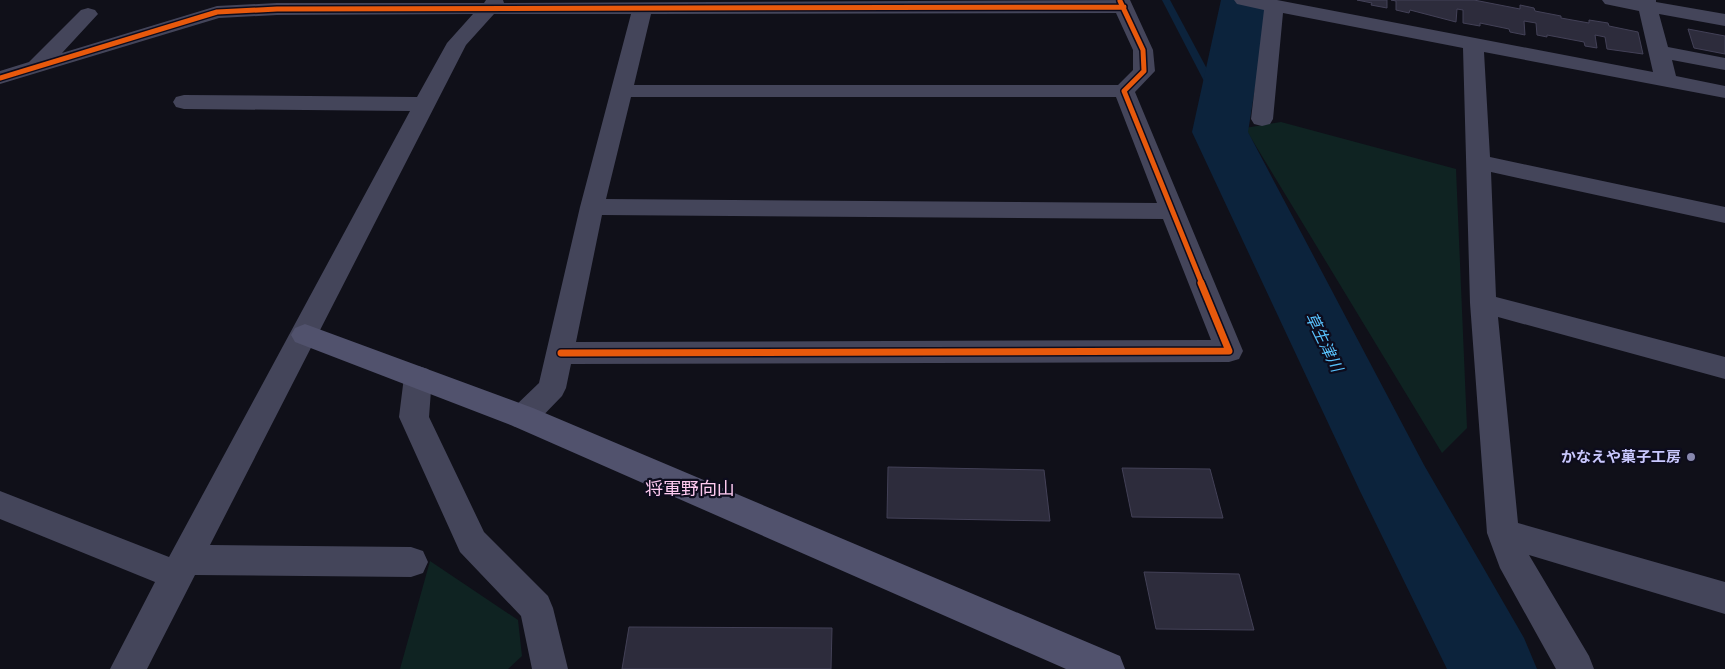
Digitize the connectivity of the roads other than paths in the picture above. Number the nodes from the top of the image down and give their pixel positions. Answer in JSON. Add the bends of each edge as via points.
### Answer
{"nodes":[{"id":1,"x":213,"y":0,"type":"edge"},
{"id":2,"x":1244,"y":0,"type":"edge"},
{"id":3,"x":1612,"y":0,"type":"edge"},
{"id":4,"x":1646,"y":3,"type":"edge"},
{"id":5,"x":333,"y":4,"type":"edge"},
{"id":6,"x":492,"y":4,"type":"edge"},
{"id":7,"x":1122,"y":4,"type":"edge"},
{"id":8,"x":1277,"y":4,"type":"edge"},
{"id":9,"x":642,"y":9,"type":"junction"},
{"id":10,"x":88,"y":14,"type":"dead end"},
{"id":11,"x":199,"y":18,"type":"junction"},
{"id":12,"x":1725,"y":20,"type":"edge"},
{"id":13,"x":1473,"y":43,"type":"junction"},
{"id":14,"x":1659,"y":52,"type":"junction"},
{"id":15,"x":1725,"y":64,"type":"edge"},
{"id":16,"x":35,"y":68,"type":"junction"},
{"id":17,"x":0,"y":78,"type":"edge"},
{"id":18,"x":1666,"y":80,"type":"junction"},
{"id":19,"x":622,"y":91,"type":"junction"},
{"id":20,"x":1124,"y":91,"type":"junction"},
{"id":21,"x":1725,"y":92,"type":"edge"},
{"id":22,"x":184,"y":102,"type":"dead end"},
{"id":23,"x":424,"y":104,"type":"junction"},
{"id":24,"x":1262,"y":119,"type":"dead end"},
{"id":25,"x":1479,"y":162,"type":"junction"},
{"id":26,"x":592,"y":207,"type":"junction"},
{"id":27,"x":1172,"y":211,"type":"junction"},
{"id":28,"x":1725,"y":215,"type":"edge"},
{"id":29,"x":1483,"y":303,"type":"junction"},
{"id":30,"x":304,"y":335,"type":"junction"},
{"id":31,"x":561,"y":353,"type":"junction"},
{"id":32,"x":1725,"y":368,"type":"edge"},
{"id":33,"x":418,"y":377,"type":"junction"},
{"id":34,"x":523,"y":416,"type":"junction"},
{"id":35,"x":0,"y":506,"type":"edge"},
{"id":36,"x":1503,"y":533,"type":"junction"},
{"id":37,"x":411,"y":562,"type":"dead end"},
{"id":38,"x":180,"y":568,"type":"junction"},
{"id":39,"x":1725,"y":598,"type":"edge"},
{"id":40,"x":128,"y":669,"type":"edge"},
{"id":41,"x":550,"y":669,"type":"edge"},
{"id":42,"x":1107,"y":669,"type":"edge"},
{"id":43,"x":1576,"y":669,"type":"edge"}],
"edges":[{"from":1,"to":11,"type":"street"},
{"from":2,"to":8,"type":"street"},
{"from":3,"to":4,"type":"street"},
{"from":4,"to":12,"type":"street"},
{"from":4,"to":14,"type":"street"},
{"from":5,"to":6,"type":"street"},
{"from":5,"to":11,"type":"street","via":[[217,12]]},
{"from":6,"to":9,"type":"street"},
{"from":6,"to":23,"type":"street","via":[[457,43]]},
{"from":7,"to":9,"type":"street"},
{"from":7,"to":20,"type":"street","via":[[1143,50],[1144,71]]},
{"from":8,"to":13,"type":"street"},
{"from":8,"to":24,"type":"street"},
{"from":9,"to":19,"type":"street"},
{"from":10,"to":16,"type":"street"},
{"from":11,"to":16,"type":"street"},
{"from":13,"to":18,"type":"street"},
{"from":13,"to":25,"type":"street"},
{"from":14,"to":15,"type":"street"},
{"from":14,"to":18,"type":"street"},
{"from":16,"to":17,"type":"street"},
{"from":18,"to":21,"type":"street"},
{"from":19,"to":20,"type":"street"},
{"from":19,"to":26,"type":"street"},
{"from":20,"to":27,"type":"street"},
{"from":22,"to":23,"type":"street"},
{"from":23,"to":30,"type":"street"},
{"from":25,"to":28,"type":"street"},
{"from":25,"to":29,"type":"street"},
{"from":26,"to":27,"type":"street"},
{"from":26,"to":31,"type":"street"},
{"from":27,"to":31,"type":"street","via":[[1229,352]]},
{"from":29,"to":32,"type":"street"},
{"from":29,"to":36,"type":"street"},
{"from":30,"to":33,"type":"street"},
{"from":30,"to":38,"type":"street"},
{"from":31,"to":34,"type":"street","via":[[552,388]]},
{"from":33,"to":34,"type":"street"},
{"from":33,"to":41,"type":"street","via":[[414,417],[472,542],[536,608]]},
{"from":34,"to":42,"type":"street"},
{"from":35,"to":38,"type":"street"},
{"from":36,"to":39,"type":"street"},
{"from":36,"to":43,"type":"street","via":[[1512,557]]},
{"from":37,"to":38,"type":"street"},
{"from":38,"to":40,"type":"street"}]}
